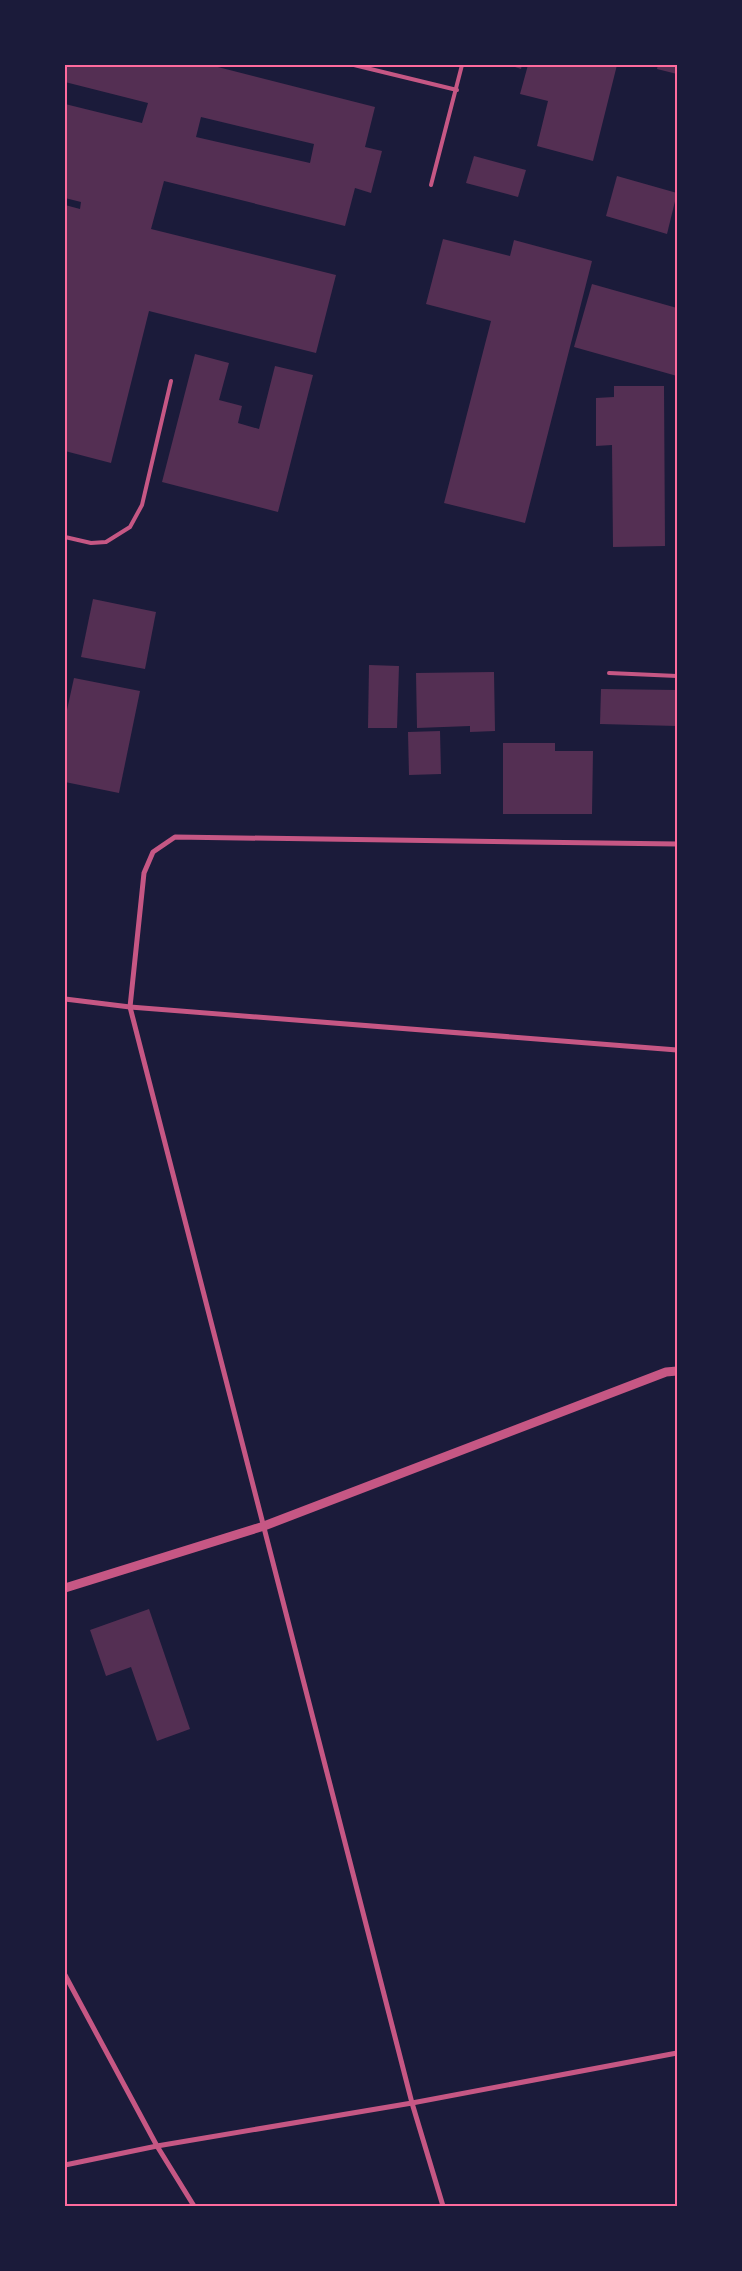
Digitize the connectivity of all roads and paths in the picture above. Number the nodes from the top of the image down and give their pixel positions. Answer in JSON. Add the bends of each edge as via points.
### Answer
{"nodes":[{"id":1,"x":354,"y":65,"type":"edge"},
{"id":2,"x":462,"y":65,"type":"edge"},
{"id":3,"x":457,"y":90,"type":"junction"},
{"id":4,"x":430,"y":186,"type":"dead end"},
{"id":5,"x":171,"y":380,"type":"dead end"},
{"id":6,"x":65,"y":537,"type":"edge"},
{"id":7,"x":609,"y":673,"type":"dead end"},
{"id":8,"x":677,"y":676,"type":"edge"},
{"id":9,"x":677,"y":844,"type":"edge"},
{"id":10,"x":65,"y":999,"type":"edge"},
{"id":11,"x":130,"y":1007,"type":"junction"},
{"id":12,"x":677,"y":1050,"type":"edge"},
{"id":13,"x":677,"y":1371,"type":"edge"},
{"id":14,"x":264,"y":1526,"type":"junction"},
{"id":15,"x":65,"y":1588,"type":"edge"},
{"id":16,"x":65,"y":1975,"type":"edge"},
{"id":17,"x":677,"y":2053,"type":"edge"},
{"id":18,"x":412,"y":2103,"type":"junction"},
{"id":19,"x":157,"y":2146,"type":"junction"},
{"id":20,"x":65,"y":2165,"type":"edge"},
{"id":21,"x":194,"y":2206,"type":"edge"},
{"id":22,"x":442,"y":2206,"type":"edge"}],
"edges":[{"from":1,"to":3,"type":"lane"},
{"from":2,"to":3,"type":"lane"},
{"from":3,"to":4,"type":"lane"},
{"from":5,"to":6,"type":"lane","via":[[142,505],[130,527],[106,542],[91,544]]},
{"from":7,"to":8,"type":"lane"},
{"from":9,"to":11,"type":"street","via":[[175,837],[153,852],[144,872]]},
{"from":10,"to":11,"type":"street"},
{"from":11,"to":12,"type":"street"},
{"from":11,"to":14,"type":"street"},
{"from":13,"to":14,"type":"street","via":[[666,1372]]},
{"from":14,"to":15,"type":"street"},
{"from":14,"to":18,"type":"street"},
{"from":16,"to":19,"type":"street"},
{"from":17,"to":18,"type":"street"},
{"from":18,"to":19,"type":"street"},
{"from":18,"to":22,"type":"street"},
{"from":19,"to":20,"type":"street"},
{"from":19,"to":21,"type":"street"}]}
